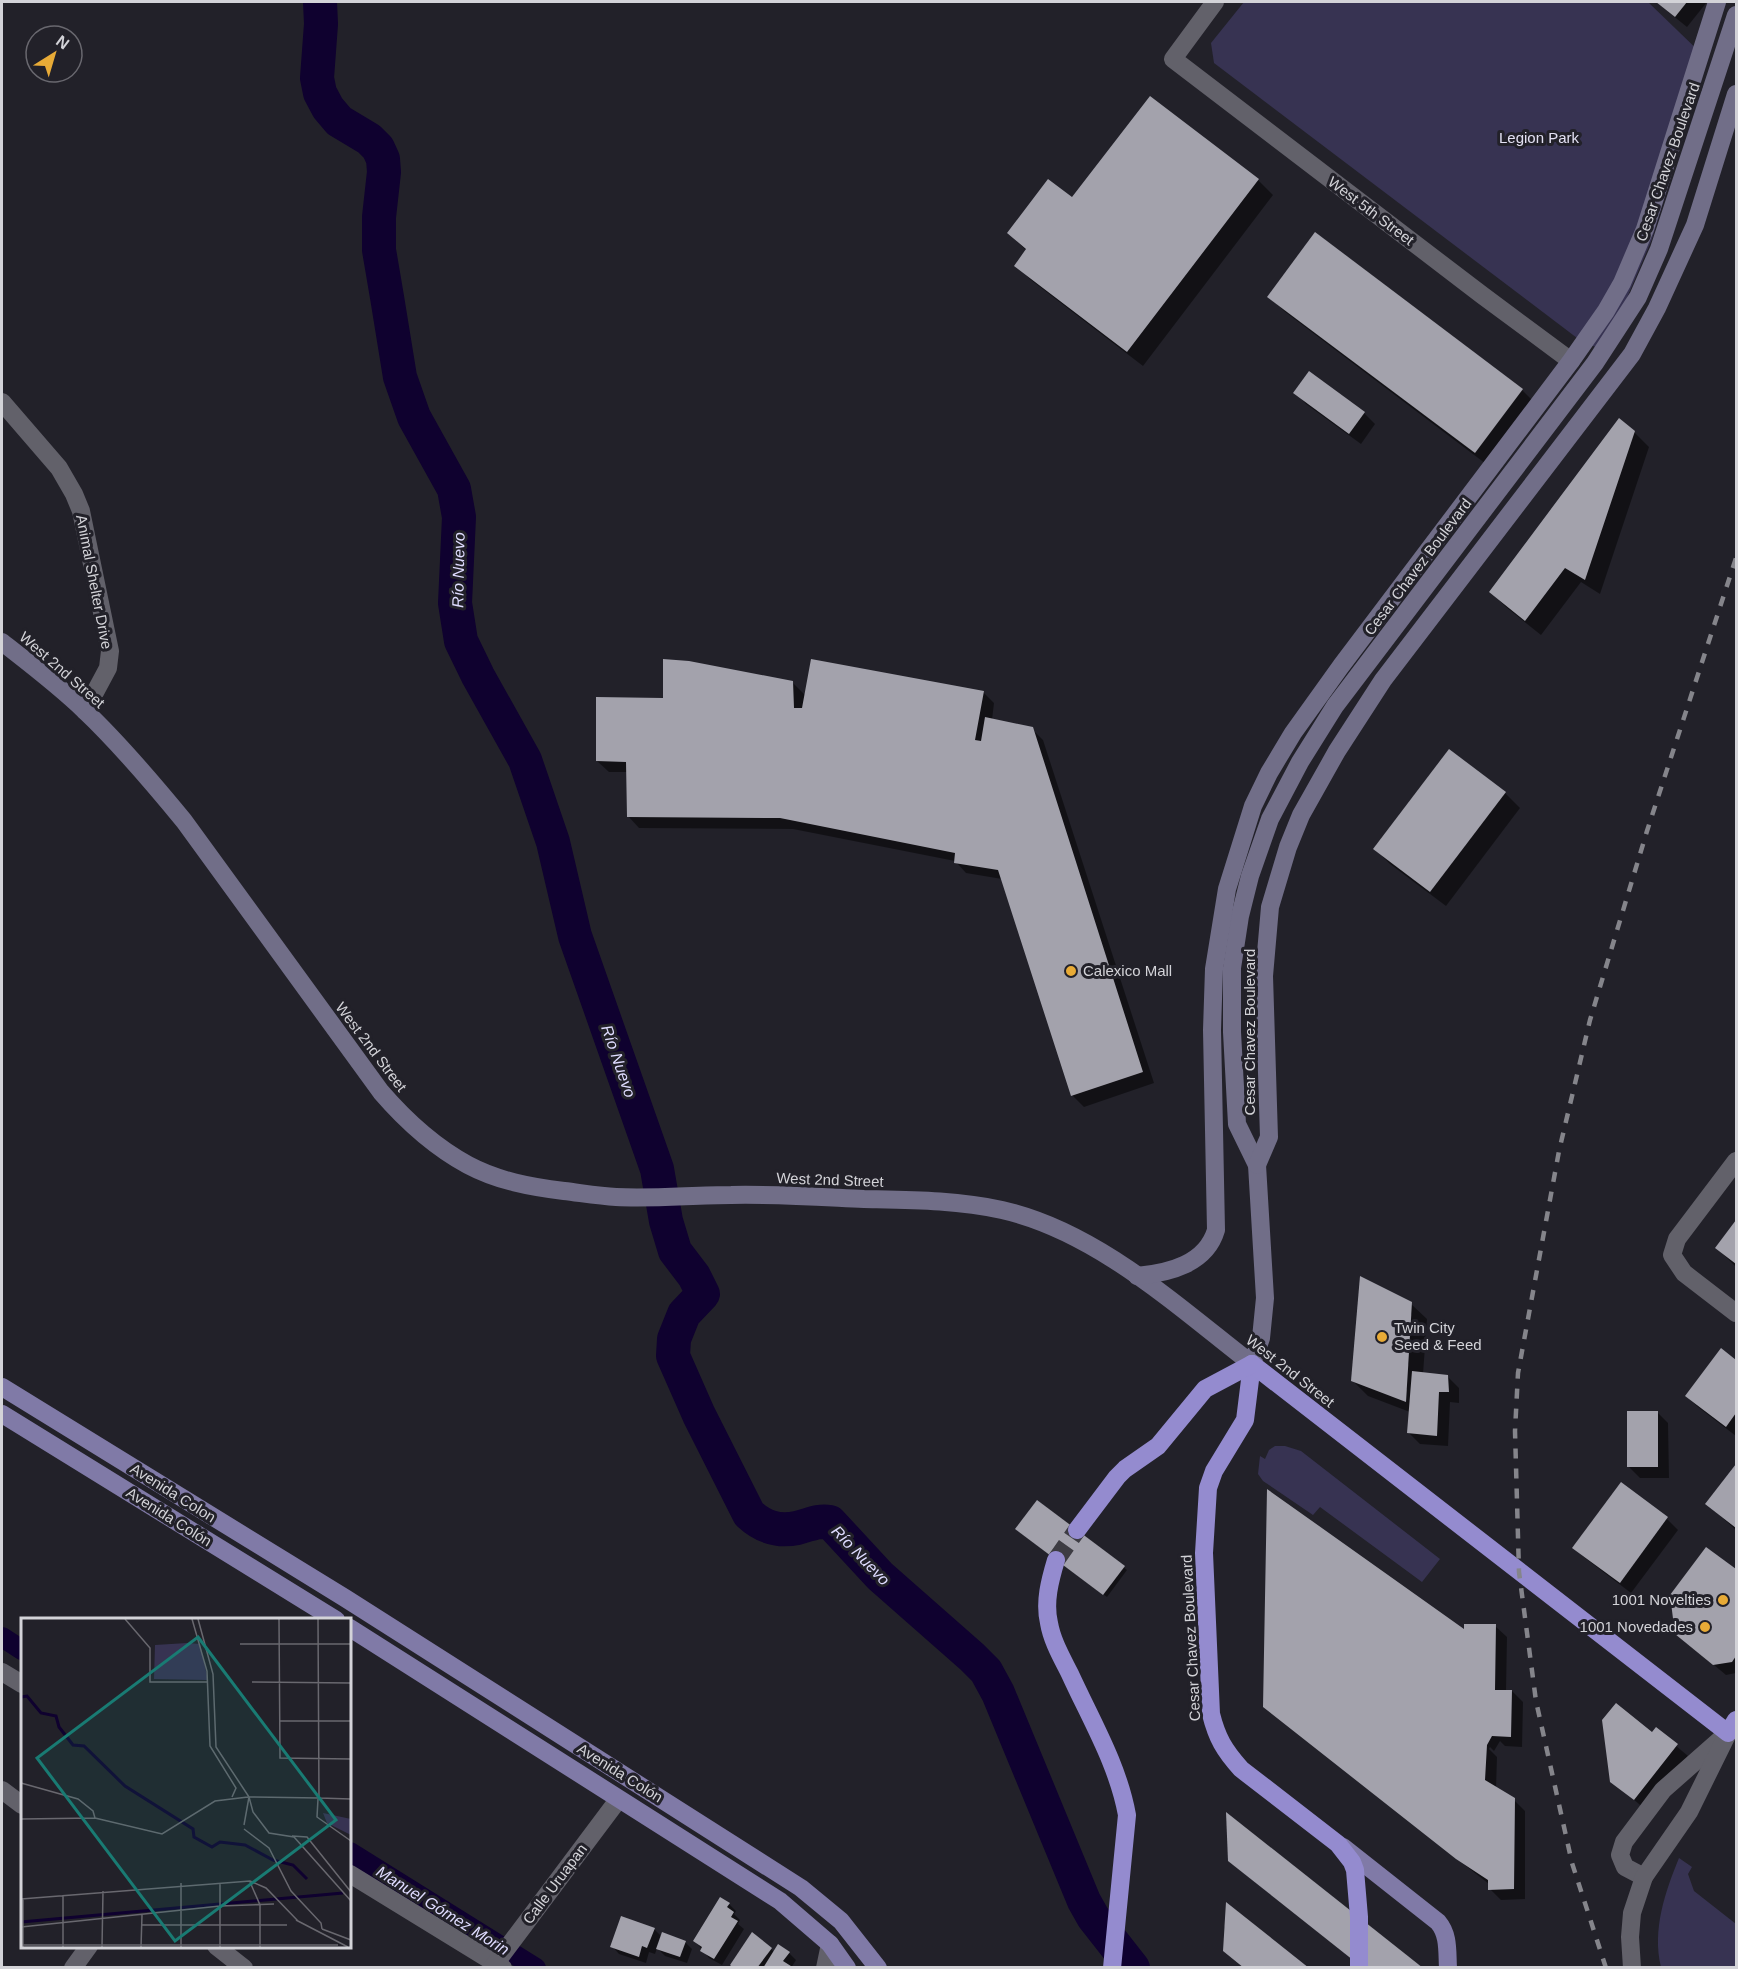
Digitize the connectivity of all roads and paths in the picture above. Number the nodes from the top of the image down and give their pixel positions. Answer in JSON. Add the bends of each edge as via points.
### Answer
{"nodes":[{"id":1,"x":1215,"y":2,"type":"edge"},
{"id":2,"x":1717,"y":2,"type":"edge"},
{"id":3,"x":1737,"y":15,"type":"edge"},
{"id":4,"x":1737,"y":94,"type":"edge"},
{"id":5,"x":1571,"y":361,"type":"junction"},
{"id":6,"x":2,"y":402,"type":"edge"},
{"id":7,"x":2,"y":642,"type":"edge"},
{"id":8,"x":85,"y":711,"type":"junction"},
{"id":9,"x":1737,"y":1161,"type":"edge"},
{"id":10,"x":1257,"y":1165,"type":"junction"},
{"id":11,"x":1137,"y":1276,"type":"junction"},
{"id":12,"x":1737,"y":1313,"type":"edge"},
{"id":13,"x":1252,"y":1364,"type":"junction"},
{"id":14,"x":2,"y":1387,"type":"edge"},
{"id":15,"x":2,"y":1414,"type":"edge"},
{"id":16,"x":1077,"y":1530,"type":"tunnel mouth"},
{"id":17,"x":1056,"y":1560,"type":"tunnel mouth"},
{"id":18,"x":345,"y":1598,"type":"junction"},
{"id":19,"x":330,"y":1618,"type":"edge"},
{"id":20,"x":333,"y":1618,"type":"edge"},
{"id":21,"x":351,"y":1629,"type":"edge"},
{"id":22,"x":2,"y":1672,"type":"edge"},
{"id":23,"x":21,"y":1683,"type":"edge"},
{"id":24,"x":1734,"y":1731,"type":"edge"},
{"id":25,"x":2,"y":1790,"type":"edge"},
{"id":26,"x":618,"y":1800,"type":"junction"},
{"id":27,"x":21,"y":1804,"type":"edge"},
{"id":28,"x":1338,"y":1844,"type":"junction"},
{"id":29,"x":351,"y":1875,"type":"edge"},
{"id":30,"x":1644,"y":1877,"type":"junction"},
{"id":31,"x":830,"y":1944,"type":"junction"},
{"id":32,"x":88,"y":1948,"type":"edge"},
{"id":33,"x":217,"y":1948,"type":"edge"},
{"id":34,"x":497,"y":1966,"type":"edge"},
{"id":35,"x":74,"y":1968,"type":"edge"},
{"id":36,"x":244,"y":1968,"type":"edge"},
{"id":37,"x":825,"y":1968,"type":"edge"},
{"id":38,"x":847,"y":1968,"type":"edge"},
{"id":39,"x":878,"y":1968,"type":"edge"},
{"id":40,"x":1112,"y":1968,"type":"edge"},
{"id":41,"x":1359,"y":1968,"type":"edge"},
{"id":42,"x":1448,"y":1968,"type":"edge"},
{"id":43,"x":1632,"y":1968,"type":"edge"}],
"edges":[{"from":1,"to":5,"type":"street","name":"West 5th Street","via":[[1173,59]]},
{"from":2,"to":5,"type":"main road","via":[[1645,229],[1616,292]]},
{"from":3,"to":10,"type":"main road","name":"Cesar Chavez Boulevard","via":[[1659,249],[1638,297],[1595,363],[1335,706],[1270,819],[1250,876],[1232,968],[1237,1124]]},
{"from":4,"to":10,"type":"main road","name":"Cesar Chavez Boulevard","via":[[1695,225],[1632,354],[1383,681],[1301,815],[1270,907],[1264,976],[1269,1137]]},
{"from":5,"to":11,"type":"main road","via":[[1327,685],[1293,733],[1253,806],[1227,888],[1214,969],[1216,1230],[1206,1250],[1192,1261],[1157,1274]]},
{"from":6,"to":8,"type":"street","name":"Animal Shelter Drive","via":[[59,468],[81,511],[110,651],[108,668]]},
{"from":7,"to":8,"type":"main road","name":"West 2nd Street"},
{"from":8,"to":11,"type":"main road","name":"West 2nd Street","via":[[184,820],[381,1092],[406,1121],[469,1165],[510,1182],[542,1189],[617,1197],[747,1195],[977,1205],[1058,1228]]},
{"from":9,"to":12,"type":"street","via":[[1677,1239],[1672,1255],[1684,1273]]},
{"from":10,"to":13,"type":"main road","name":"Cesar Chavez Boulevard","via":[[1265,1299],[1261,1338]]},
{"from":11,"to":13,"type":"main road","name":"West 2nd Street"},
{"from":13,"to":16,"type":"highway","via":[[1205,1389],[1158,1446],[1117,1477]]},
{"from":13,"to":24,"type":"highway","name":"West 2nd Street"},
{"from":13,"to":28,"type":"highway","name":"Cesar Chavez Boulevard","via":[[1245,1420],[1208,1488],[1203,1553],[1211,1714],[1217,1737],[1241,1769]]},
{"from":14,"to":18,"type":"main road","name":"Avenida Colon"},
{"from":15,"to":19,"type":"main road","name":"Avenida Colón"},
{"from":17,"to":40,"type":"highway","via":[[1047,1602],[1049,1623],[1113,1767],[1127,1815]]},
{"from":18,"to":20,"type":"street"},
{"from":18,"to":39,"type":"main road","name":"Avenida Colón","via":[[801,1888],[841,1921]]},
{"from":21,"to":26,"type":"main road","name":"Avenida Colón"},
{"from":22,"to":23,"type":"street"},
{"from":24,"to":30,"type":"street","via":[[1689,1812]]},
{"from":24,"to":30,"type":"street","via":[[1663,1790],[1624,1842],[1620,1855],[1626,1866]]},
{"from":25,"to":27,"type":"street"},
{"from":26,"to":31,"type":"main road","name":"Avenida Colón","via":[[780,1901]]},
{"from":26,"to":34,"type":"street","name":"Calle Uruapan"},
{"from":28,"to":41,"type":"highway","name":"Cesar Chavez Boulevard","via":[[1355,1870]]},
{"from":28,"to":42,"type":"main road","via":[[1438,1922],[1447,1937]]},
{"from":29,"to":34,"type":"street"},
{"from":30,"to":43,"type":"street","via":[[1632,1913]]},
{"from":31,"to":37,"type":"street"},
{"from":31,"to":38,"type":"main road","name":"Avenida Colón"},
{"from":32,"to":35,"type":"street"},
{"from":33,"to":36,"type":"street"}]}
